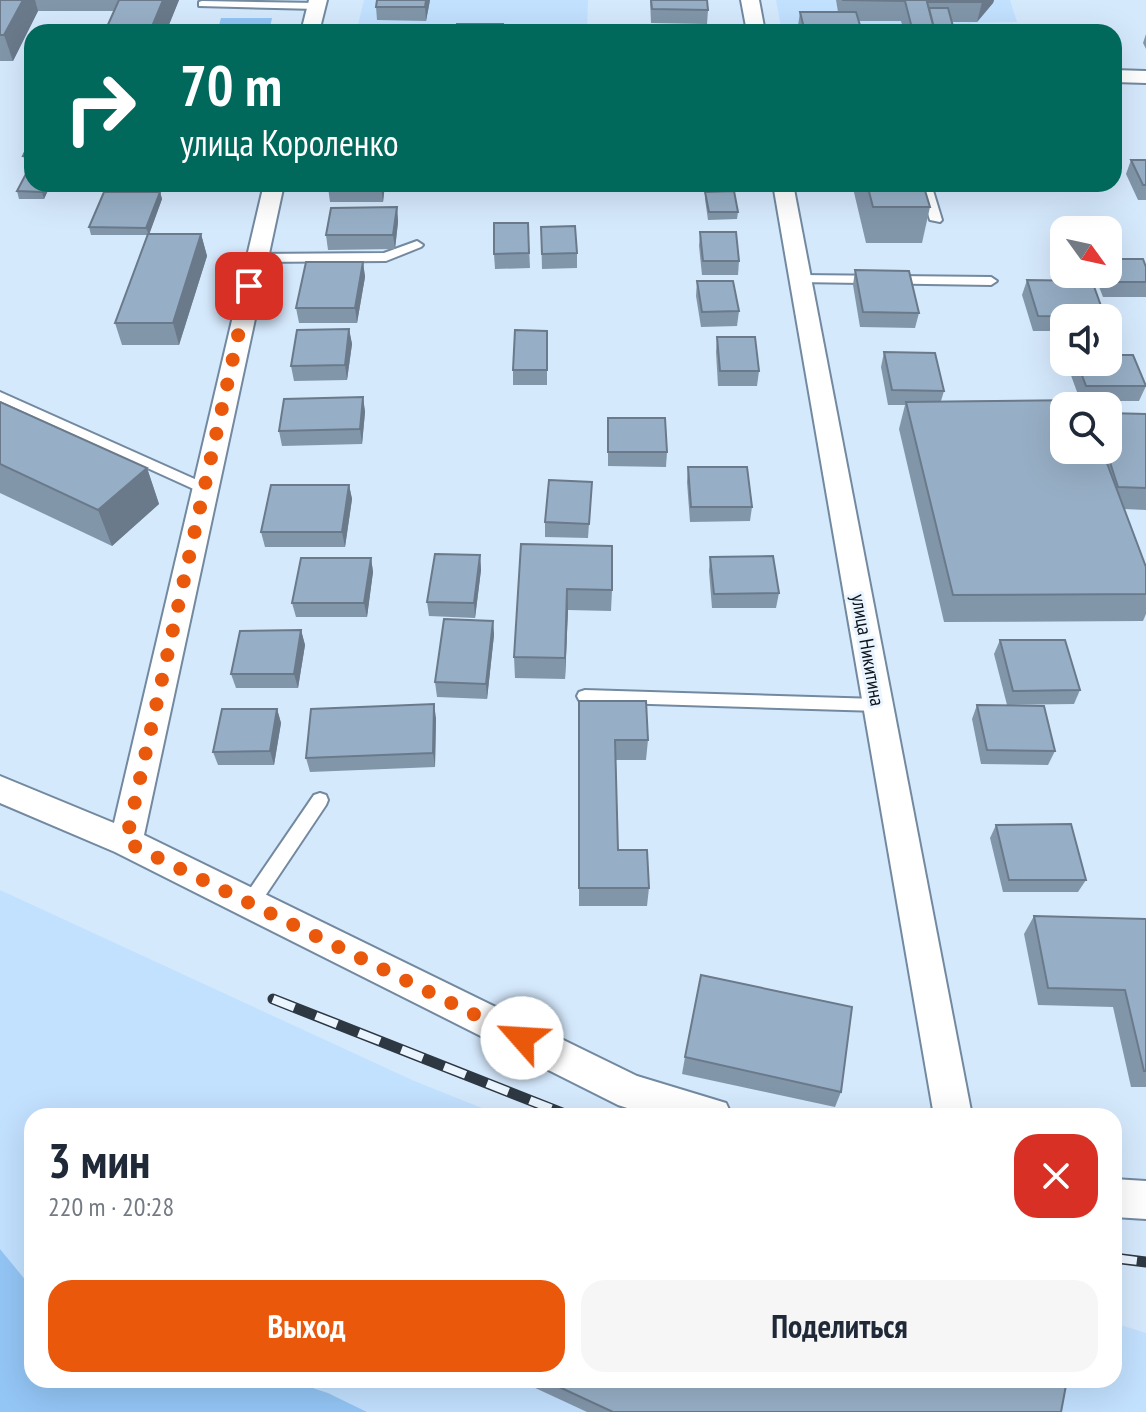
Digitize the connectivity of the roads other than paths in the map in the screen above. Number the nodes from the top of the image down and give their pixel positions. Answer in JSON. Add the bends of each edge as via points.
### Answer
{"nodes":[{"id":1,"x":750,"y":0,"type":"edge"},
{"id":2,"x":318,"y":3,"type":"edge"},
{"id":3,"x":202,"y":4,"type":"dead end"},
{"id":4,"x":312,"y":24,"type":"edge"},
{"id":5,"x":754,"y":24,"type":"edge"},
{"id":6,"x":1122,"y":76,"type":"edge"},
{"id":7,"x":1146,"y":77,"type":"edge"},
{"id":8,"x":272,"y":192,"type":"edge"},
{"id":9,"x":785,"y":192,"type":"edge"},
{"id":10,"x":927,"y":192,"type":"edge"},
{"id":11,"x":936,"y":220,"type":"dead end"},
{"id":12,"x":417,"y":245,"type":"dead end"},
{"id":13,"x":256,"y":258,"type":"junction"},
{"id":14,"x":801,"y":279,"type":"junction"},
{"id":15,"x":991,"y":281,"type":"dead end"},
{"id":16,"x":0,"y":396,"type":"edge"},
{"id":17,"x":203,"y":488,"type":"junction"},
{"id":18,"x":585,"y":696,"type":"dead end"},
{"id":19,"x":878,"y":705,"type":"junction"},
{"id":20,"x":0,"y":789,"type":"edge"},
{"id":21,"x":320,"y":800,"type":"dead end"},
{"id":22,"x":126,"y":842,"type":"junction"},
{"id":23,"x":251,"y":902,"type":"junction"},
{"id":24,"x":686,"y":1108,"type":"edge"},
{"id":25,"x":952,"y":1108,"type":"edge"},
{"id":26,"x":1122,"y":1198,"type":"edge"},
{"id":27,"x":1146,"y":1200,"type":"edge"}],
"edges":[{"from":1,"to":5,"type":"street"},
{"from":2,"to":3,"type":"lane"},
{"from":2,"to":4,"type":"street"},
{"from":6,"to":7,"type":"street"},
{"from":8,"to":13,"type":"street"},
{"from":9,"to":14,"type":"street","name":"улица Никитина"},
{"from":10,"to":11,"type":"lane"},
{"from":12,"to":13,"type":"lane","via":[[386,257]]},
{"from":13,"to":17,"type":"street"},
{"from":14,"to":15,"type":"lane"},
{"from":14,"to":19,"type":"street","name":"улица Никитина"},
{"from":16,"to":17,"type":"lane"},
{"from":17,"to":22,"type":"street"},
{"from":18,"to":19,"type":"lane"},
{"from":19,"to":25,"type":"street","name":"улица Никитина"},
{"from":20,"to":22,"type":"street"},
{"from":21,"to":23,"type":"lane"},
{"from":22,"to":23,"type":"street"},
{"from":23,"to":24,"type":"street","via":[[631,1092]]},
{"from":26,"to":27,"type":"street"}]}
